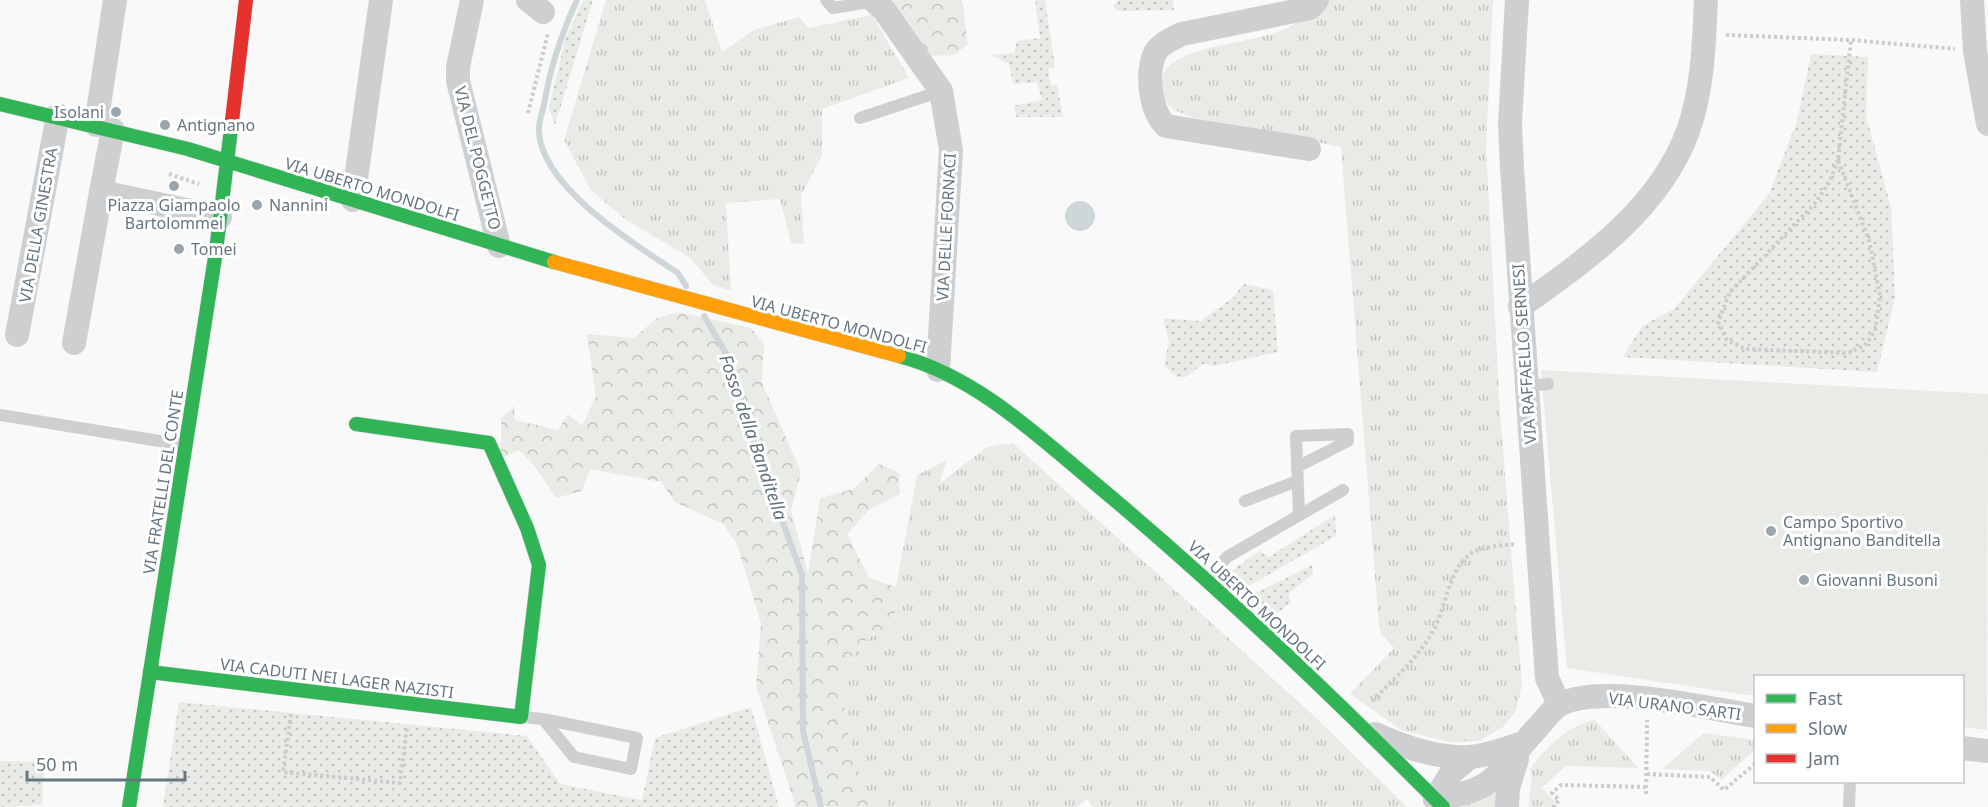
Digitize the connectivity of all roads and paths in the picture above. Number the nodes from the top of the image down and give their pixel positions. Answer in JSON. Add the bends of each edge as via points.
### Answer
{"nodes":[{"id":1,"x":115,"y":0,"type":"edge"},
{"id":2,"x":246,"y":0,"type":"edge"},
{"id":3,"x":381,"y":0,"type":"edge"},
{"id":4,"x":472,"y":0,"type":"edge"},
{"id":5,"x":826,"y":0,"type":"edge"},
{"id":6,"x":1317,"y":0,"type":"edge"},
{"id":7,"x":1516,"y":0,"type":"edge"},
{"id":8,"x":1706,"y":0,"type":"edge"},
{"id":9,"x":1972,"y":0,"type":"edge"},
{"id":10,"x":874,"y":1,"type":"edge"},
{"id":11,"x":535,"y":6,"type":"edge"},
{"id":12,"x":1704,"y":34,"type":"junction"},
{"id":13,"x":1851,"y":40,"type":"junction"},
{"id":14,"x":1976,"y":51,"type":"junction"},
{"id":15,"x":941,"y":92,"type":"junction"},
{"id":16,"x":0,"y":104,"type":"edge"},
{"id":17,"x":528,"y":113,"type":"dead end"},
{"id":18,"x":58,"y":115,"type":"junction"},
{"id":19,"x":860,"y":118,"type":"dead end"},
{"id":20,"x":1988,"y":124,"type":"edge"},
{"id":21,"x":105,"y":128,"type":"junction"},
{"id":22,"x":1309,"y":149,"type":"dead end"},
{"id":23,"x":1838,"y":160,"type":"junction"},
{"id":24,"x":226,"y":162,"type":"junction"},
{"id":25,"x":165,"y":173,"type":"dead end"},
{"id":26,"x":210,"y":188,"type":"dead end"},
{"id":27,"x":101,"y":192,"type":"junction"},
{"id":28,"x":353,"y":200,"type":"junction"},
{"id":29,"x":220,"y":217,"type":"junction"},
{"id":30,"x":505,"y":247,"type":"junction"},
{"id":31,"x":1520,"y":307,"type":"junction"},
{"id":32,"x":17,"y":335,"type":"dead end"},
{"id":33,"x":74,"y":343,"type":"dead end"},
{"id":34,"x":938,"y":370,"type":"junction"},
{"id":35,"x":0,"y":415,"type":"edge"},
{"id":36,"x":356,"y":424,"type":"dead end"},
{"id":37,"x":185,"y":445,"type":"junction"},
{"id":38,"x":1297,"y":467,"type":"dead end"},
{"id":39,"x":1297,"y":481,"type":"junction"},
{"id":40,"x":1343,"y":490,"type":"dead end"},
{"id":41,"x":1245,"y":501,"type":"dead end"},
{"id":42,"x":1299,"y":516,"type":"junction"},
{"id":43,"x":1514,"y":544,"type":"dead end"},
{"id":44,"x":1208,"y":580,"type":"junction"},
{"id":45,"x":150,"y":672,"type":"junction"},
{"id":46,"x":1559,"y":704,"type":"junction"},
{"id":47,"x":292,"y":708,"type":"dead end"},
{"id":48,"x":1365,"y":716,"type":"junction"},
{"id":49,"x":1754,"y":716,"type":"edge"},
{"id":50,"x":521,"y":717,"type":"junction"},
{"id":51,"x":1647,"y":717,"type":"dead end"},
{"id":52,"x":543,"y":719,"type":"junction"},
{"id":53,"x":407,"y":720,"type":"dead end"},
{"id":54,"x":1523,"y":743,"type":"junction"},
{"id":55,"x":1964,"y":748,"type":"edge"},
{"id":56,"x":1988,"y":752,"type":"edge"},
{"id":57,"x":1470,"y":757,"type":"junction"},
{"id":58,"x":1754,"y":764,"type":"edge"},
{"id":59,"x":1647,"y":774,"type":"junction"},
{"id":60,"x":1850,"y":783,"type":"edge"},
{"id":61,"x":1647,"y":787,"type":"junction"},
{"id":62,"x":1646,"y":794,"type":"dead end"},
{"id":63,"x":1439,"y":803,"type":"edge"},
{"id":64,"x":129,"y":807,"type":"edge"},
{"id":65,"x":1507,"y":807,"type":"edge"},
{"id":66,"x":1556,"y":807,"type":"edge"},
{"id":67,"x":1849,"y":807,"type":"edge"}],
"edges":[{"from":1,"to":21,"type":"street"},
{"from":2,"to":24,"type":"main road","name":"VIA FRATELLI DEL CONTE"},
{"from":3,"to":28,"type":"street"},
{"from":4,"to":30,"type":"street","name":"VIA DEL POGGETTO","via":[[458,81]]},
{"from":5,"to":10,"type":"lane","via":[[833,8]]},
{"from":6,"to":22,"type":"street","via":[[1310,8],[1182,34],[1155,53],[1151,80],[1153,107],[1166,126]]},
{"from":7,"to":31,"type":"street","name":"VIA RAFFAELLO SERNESI","via":[[1510,123]]},
{"from":8,"to":12,"type":"street"},
{"from":9,"to":14,"type":"street"},
{"from":10,"to":15,"type":"street","name":"VIA DELLE FORNACI"},
{"from":11,"to":17,"type":"path","via":[[548,32]]},
{"from":12,"to":13,"type":"path"},
{"from":12,"to":31,"type":"street","via":[[1692,117],[1662,180],[1626,224]]},
{"from":13,"to":14,"type":"path"},
{"from":13,"to":23,"type":"path"},
{"from":14,"to":20,"type":"street"},
{"from":15,"to":19,"type":"lane"},
{"from":15,"to":34,"type":"street","name":"VIA DELLE FORNACI","via":[[951,150]]},
{"from":16,"to":18,"type":"main road"},
{"from":18,"to":21,"type":"main road"},
{"from":18,"to":32,"type":"street","name":"VIA DELLA GINESTRA"},
{"from":21,"to":24,"type":"main road"},
{"from":21,"to":27,"type":"street"},
{"from":23,"to":23,"type":"path","via":[[1869,240],[1880,296],[1875,331],[1865,345],[1848,353],[1746,349],[1727,340],[1718,322],[1730,292],[1816,202]]},
{"from":24,"to":28,"type":"main road","name":"VIA UBERTO MONDOLFI"},
{"from":24,"to":29,"type":"main road","name":"VIA FRATELLI DEL CONTE"},
{"from":25,"to":26,"type":"path"},
{"from":27,"to":29,"type":"street"},
{"from":27,"to":33,"type":"street"},
{"from":28,"to":30,"type":"main road","name":"VIA UBERTO MONDOLFI"},
{"from":29,"to":37,"type":"main road","name":"VIA FRATELLI DEL CONTE"},
{"from":30,"to":34,"type":"main road","name":"VIA UBERTO MONDOLFI","via":[[908,358]]},
{"from":31,"to":46,"type":"street","name":"VIA RAFFAELLO SERNESI","via":[[1537,385],[1547,678]]},
{"from":34,"to":44,"type":"main road","name":"VIA UBERTO MONDOLFI","via":[[994,404]]},
{"from":35,"to":37,"type":"lane"},
{"from":36,"to":50,"type":"main road","via":[[489,443],[523,518],[539,565]]},
{"from":37,"to":45,"type":"main road","name":"VIA FRATELLI DEL CONTE"},
{"from":38,"to":39,"type":"lane"},
{"from":39,"to":41,"type":"lane"},
{"from":39,"to":42,"type":"lane"},
{"from":40,"to":42,"type":"lane"},
{"from":42,"to":44,"type":"lane","via":[[1227,557]]},
{"from":43,"to":48,"type":"path","via":[[1469,555],[1456,572],[1434,630]]},
{"from":44,"to":48,"type":"main road","name":"VIA UBERTO MONDOLFI"},
{"from":45,"to":50,"type":"main road","name":"VIA CADUTI NEI LAGER NAZISTI"},
{"from":45,"to":64,"type":"main road","name":"VIA FRATELLI DEL CONTE"},
{"from":46,"to":49,"type":"street","name":"VIA URANO SARTI","via":[[1594,696],[1619,696]]},
{"from":46,"to":54,"type":"street"},
{"from":47,"to":53,"type":"path","via":[[283,772],[400,783]]},
{"from":48,"to":57,"type":"street","via":[[1414,748]]},
{"from":48,"to":63,"type":"main road","name":"VIA UBERTO MONDOLFI"},
{"from":50,"to":52,"type":"lane","name":"VIA CADUTI NEI LAGER NAZISTI"},
{"from":51,"to":59,"type":"path"},
{"from":52,"to":52,"type":"lane","name":"VIA CADUTI NEI LAGER NAZISTI","via":[[574,757],[631,769],[638,738]]},
{"from":54,"to":57,"type":"street"},
{"from":54,"to":63,"type":"street","via":[[1497,777],[1484,787]]},
{"from":54,"to":65,"type":"street","via":[[1511,775]]},
{"from":55,"to":56,"type":"street"},
{"from":57,"to":63,"type":"street","via":[[1452,772]]},
{"from":58,"to":59,"type":"path","via":[[1724,790],[1710,777]]},
{"from":59,"to":61,"type":"path"},
{"from":60,"to":67,"type":"lane"},
{"from":61,"to":62,"type":"path"},
{"from":61,"to":66,"type":"path","via":[[1561,785],[1552,793],[1559,800]]}]}
